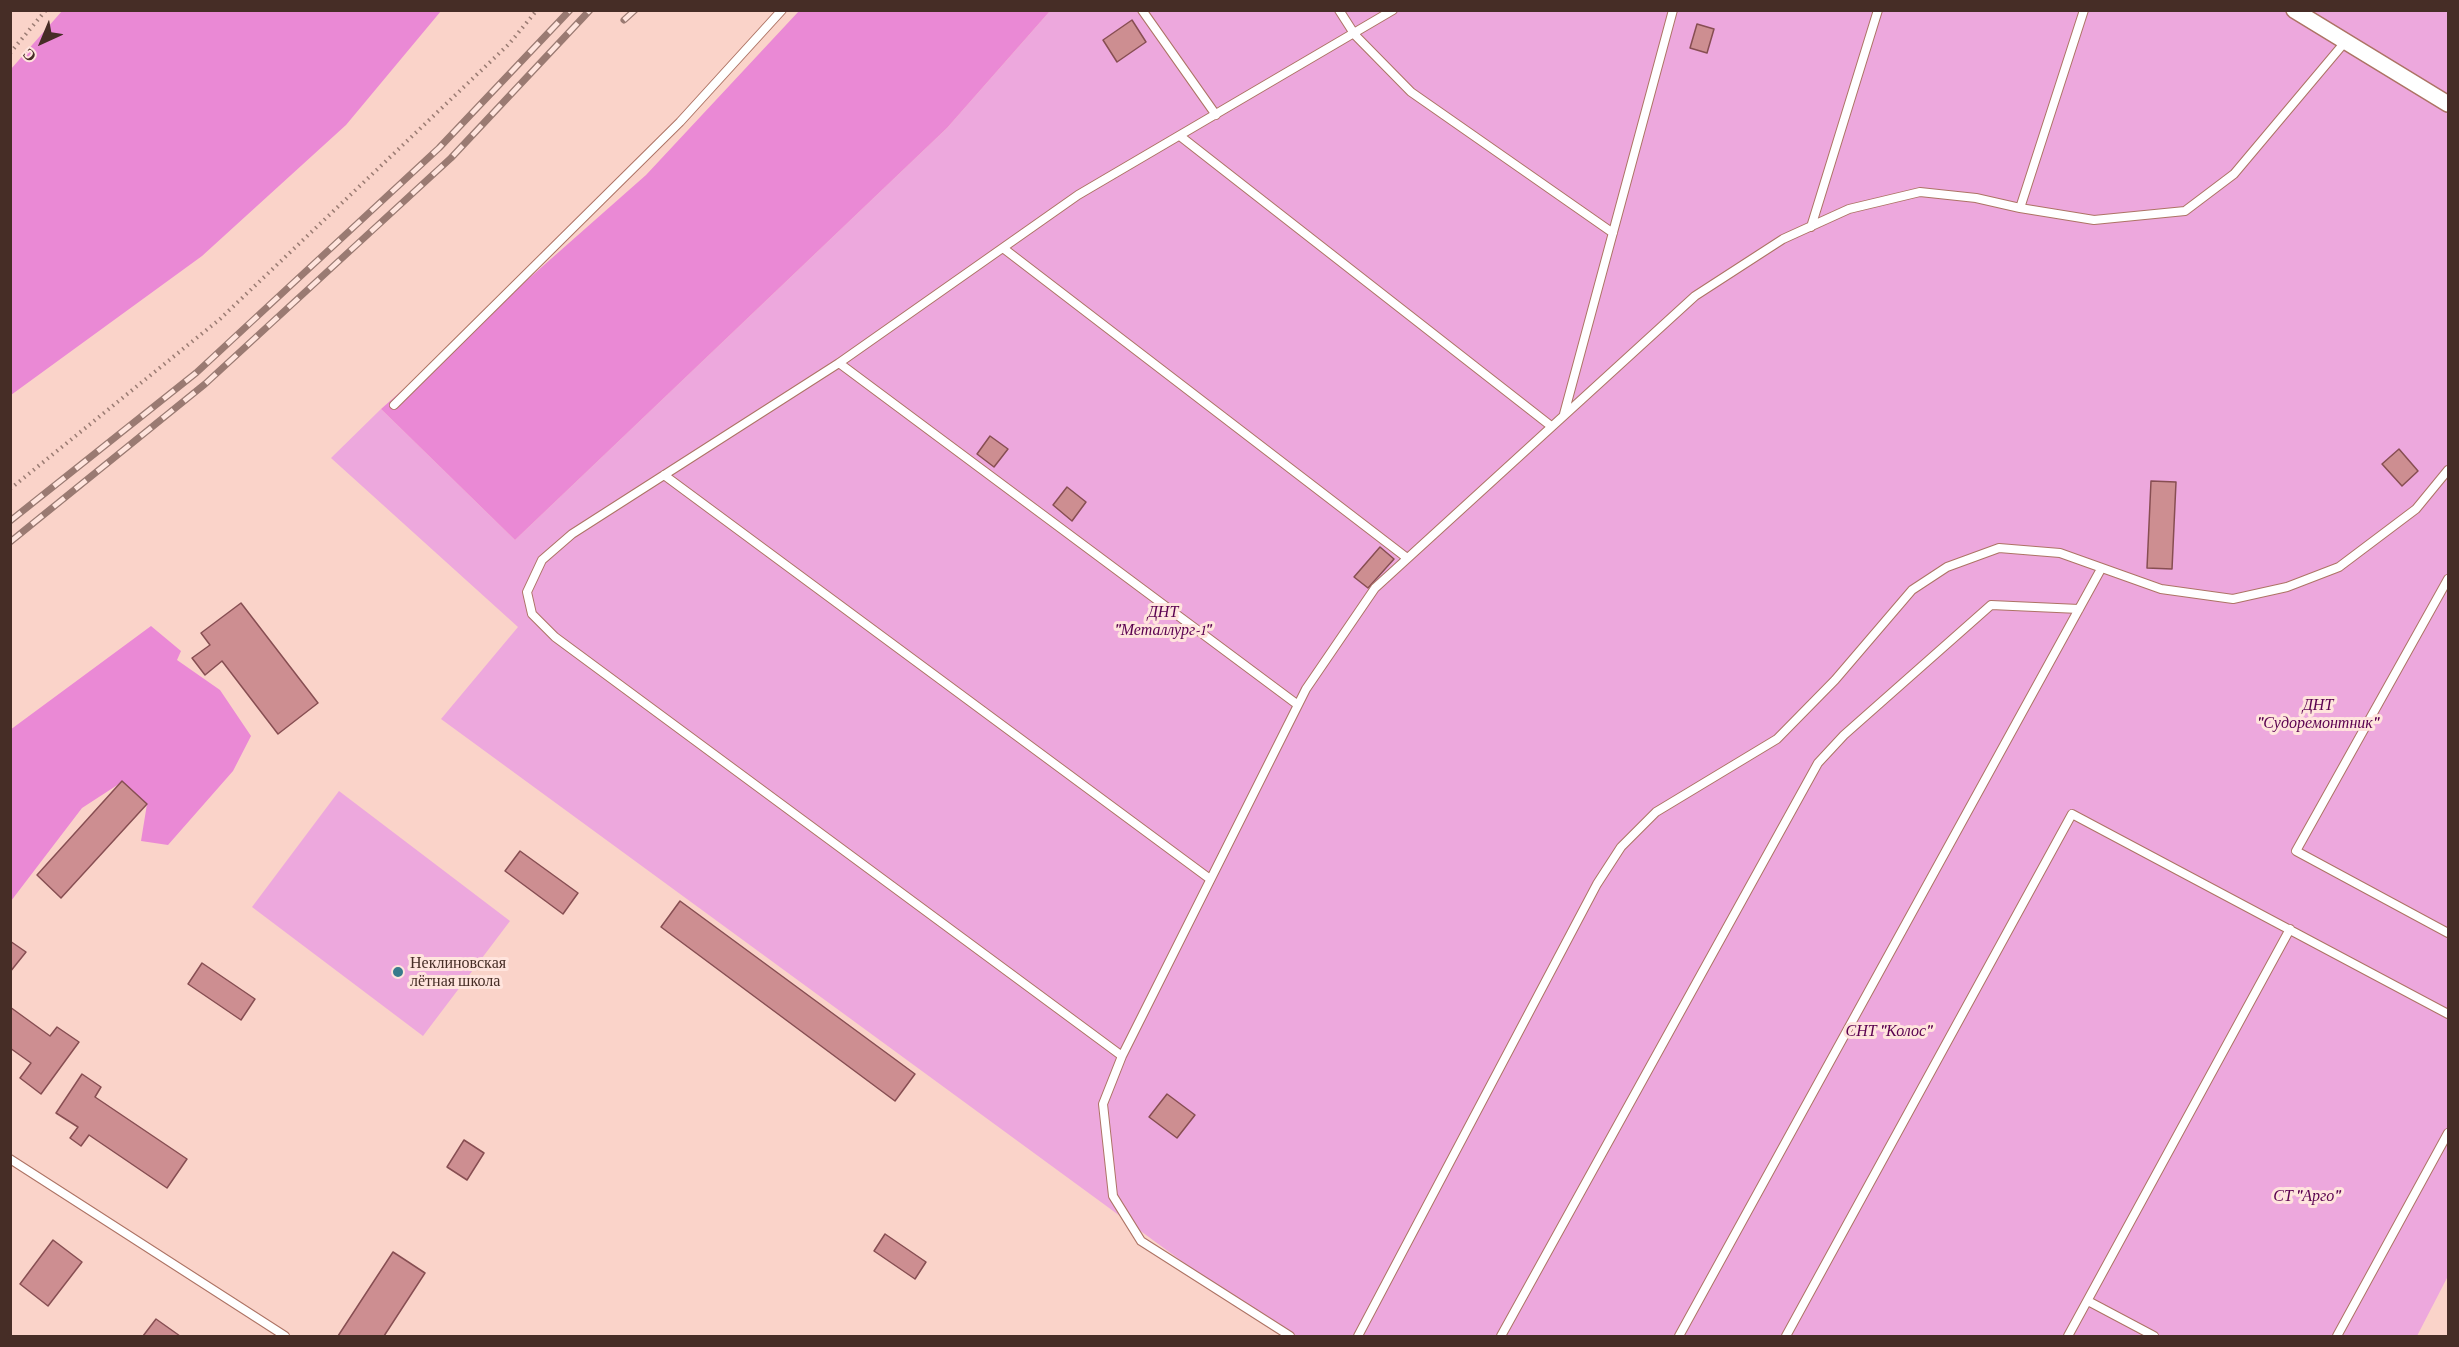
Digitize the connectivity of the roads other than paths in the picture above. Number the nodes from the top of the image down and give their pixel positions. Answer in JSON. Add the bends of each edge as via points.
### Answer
{"nodes":[{"id":1,"x":782,"y":10,"type":"edge"},
{"id":2,"x":1142,"y":10,"type":"edge"},
{"id":3,"x":1339,"y":10,"type":"edge"},
{"id":4,"x":1393,"y":10,"type":"edge"},
{"id":5,"x":1673,"y":10,"type":"edge"},
{"id":6,"x":1878,"y":10,"type":"edge"},
{"id":7,"x":2084,"y":10,"type":"edge"},
{"id":8,"x":2294,"y":10,"type":"edge"},
{"id":9,"x":1354,"y":35,"type":"junction"},
{"id":10,"x":2345,"y":42,"type":"junction"},
{"id":11,"x":2448,"y":104,"type":"edge"},
{"id":12,"x":1216,"y":115,"type":"junction"},
{"id":13,"x":1180,"y":136,"type":"junction"},
{"id":14,"x":2020,"y":208,"type":"junction"},
{"id":15,"x":1810,"y":227,"type":"junction"},
{"id":16,"x":1613,"y":233,"type":"junction"},
{"id":17,"x":1003,"y":248,"type":"junction"},
{"id":18,"x":839,"y":363,"type":"junction"},
{"id":19,"x":394,"y":405,"type":"dead end"},
{"id":20,"x":1564,"y":415,"type":"junction"},
{"id":21,"x":1551,"y":426,"type":"junction"},
{"id":22,"x":2448,"y":470,"type":"edge"},
{"id":23,"x":664,"y":475,"type":"junction"},
{"id":24,"x":1407,"y":558,"type":"junction"},
{"id":25,"x":2101,"y":569,"type":"junction"},
{"id":26,"x":2448,"y":579,"type":"edge"},
{"id":27,"x":2079,"y":609,"type":"junction"},
{"id":28,"x":1298,"y":705,"type":"junction"},
{"id":29,"x":1210,"y":879,"type":"junction"},
{"id":30,"x":2290,"y":929,"type":"junction"},
{"id":31,"x":2448,"y":933,"type":"edge"},
{"id":32,"x":2448,"y":1014,"type":"edge"},
{"id":33,"x":1122,"y":1056,"type":"junction"},
{"id":34,"x":2448,"y":1133,"type":"edge"},
{"id":35,"x":10,"y":1159,"type":"edge"},
{"id":36,"x":2088,"y":1301,"type":"junction"},
{"id":37,"x":285,"y":1336,"type":"edge"},
{"id":38,"x":1290,"y":1336,"type":"edge"},
{"id":39,"x":1358,"y":1336,"type":"edge"},
{"id":40,"x":1501,"y":1336,"type":"edge"},
{"id":41,"x":1679,"y":1336,"type":"edge"},
{"id":42,"x":1786,"y":1336,"type":"edge"},
{"id":43,"x":2068,"y":1336,"type":"edge"},
{"id":44,"x":2154,"y":1336,"type":"edge"},
{"id":45,"x":2337,"y":1336,"type":"edge"}],
"edges":[{"from":1,"to":19,"type":"lane","via":[[680,122]]},
{"from":2,"to":12,"type":"lane"},
{"from":3,"to":9,"type":"lane"},
{"from":4,"to":9,"type":"lane"},
{"from":5,"to":16,"type":"lane"},
{"from":6,"to":15,"type":"lane"},
{"from":7,"to":14,"type":"lane"},
{"from":8,"to":10,"type":"street"},
{"from":9,"to":12,"type":"lane"},
{"from":9,"to":16,"type":"lane","via":[[1411,92]]},
{"from":10,"to":11,"type":"street"},
{"from":10,"to":14,"type":"lane","via":[[2234,174],[2185,211],[2094,220]]},
{"from":12,"to":13,"type":"lane"},
{"from":13,"to":17,"type":"lane","via":[[1078,195]]},
{"from":13,"to":21,"type":"lane"},
{"from":14,"to":15,"type":"lane","via":[[1920,192],[1849,209]]},
{"from":15,"to":20,"type":"lane","via":[[1783,239],[1695,296]]},
{"from":16,"to":20,"type":"lane"},
{"from":17,"to":18,"type":"lane"},
{"from":17,"to":24,"type":"lane"},
{"from":18,"to":23,"type":"lane"},
{"from":18,"to":28,"type":"lane"},
{"from":20,"to":21,"type":"lane"},
{"from":21,"to":24,"type":"lane"},
{"from":22,"to":25,"type":"lane","via":[[2416,509],[2339,567],[2287,587],[2234,599],[2161,589]]},
{"from":23,"to":29,"type":"lane"},
{"from":23,"to":33,"type":"lane","via":[[572,534],[542,560],[527,592],[532,614],[555,637]]},
{"from":24,"to":28,"type":"lane","via":[[1375,588]]},
{"from":25,"to":27,"type":"lane"},
{"from":25,"to":39,"type":"lane","via":[[2060,553],[2000,548],[1947,567],[1912,590],[1835,680],[1777,739],[1656,812],[1621,847],[1597,884]]},
{"from":26,"to":31,"type":"lane","via":[[2296,851]]},
{"from":27,"to":40,"type":"lane","via":[[1991,605],[1844,735],[1818,763]]},
{"from":27,"to":41,"type":"lane"},
{"from":28,"to":29,"type":"lane"},
{"from":29,"to":33,"type":"lane"},
{"from":30,"to":32,"type":"lane"},
{"from":30,"to":36,"type":"lane"},
{"from":30,"to":42,"type":"lane","via":[[2072,813]]},
{"from":33,"to":38,"type":"lane","via":[[1103,1104],[1113,1196],[1141,1241]]},
{"from":34,"to":45,"type":"lane"},
{"from":35,"to":37,"type":"lane"},
{"from":36,"to":43,"type":"lane"},
{"from":36,"to":44,"type":"lane"}]}
